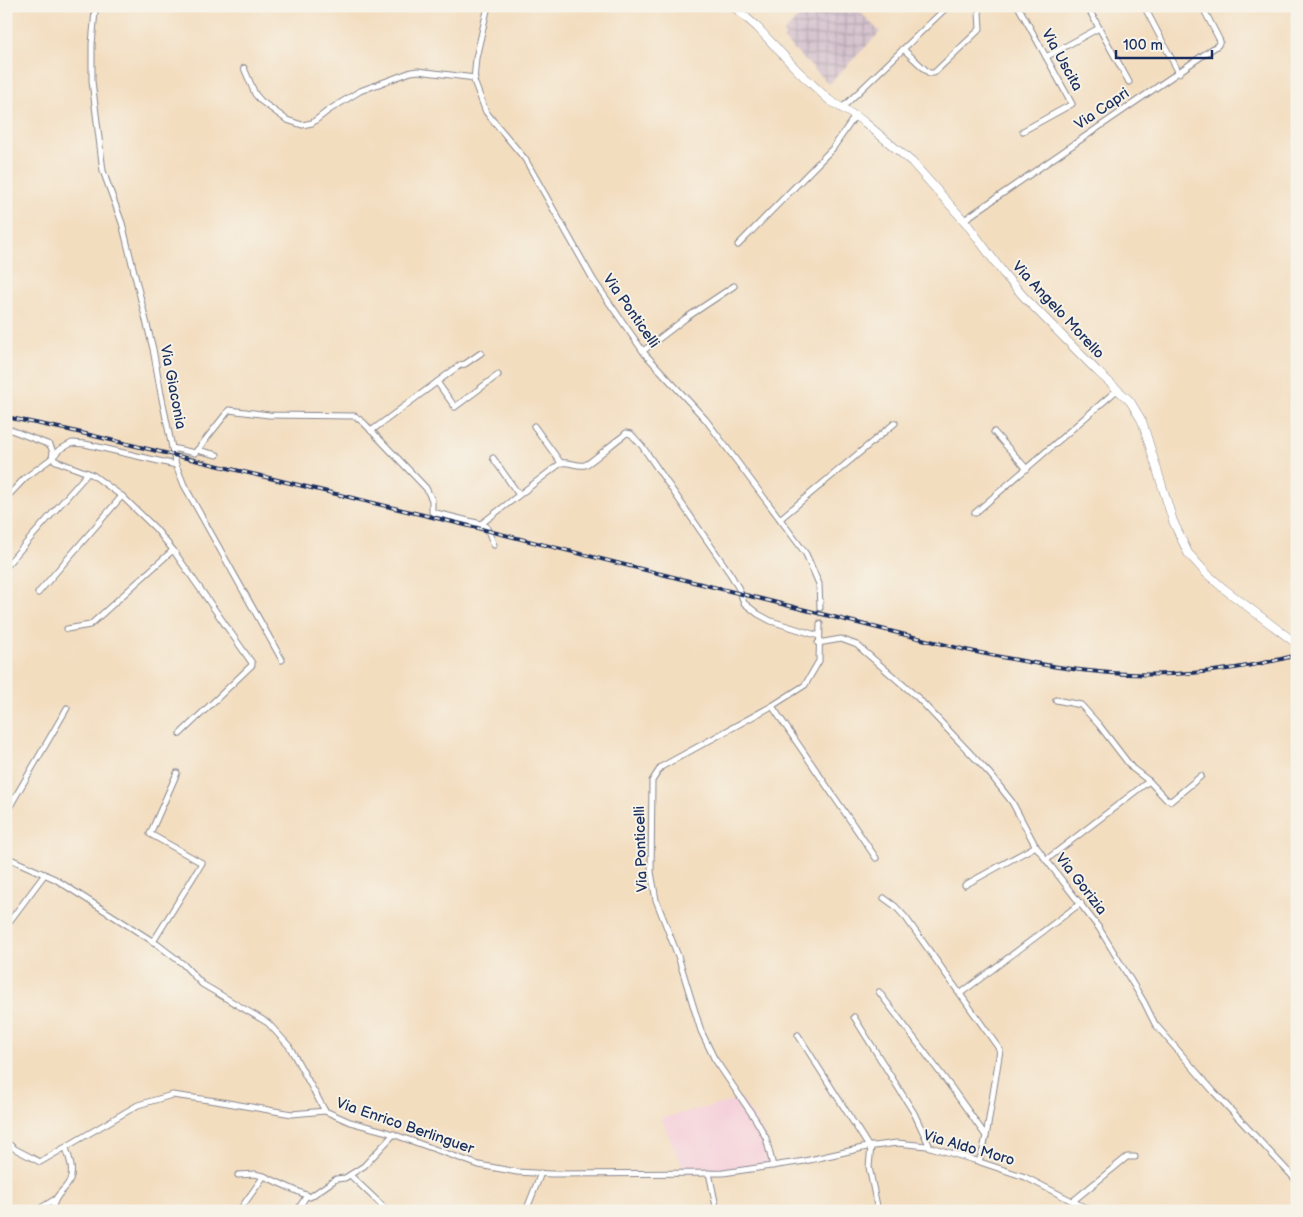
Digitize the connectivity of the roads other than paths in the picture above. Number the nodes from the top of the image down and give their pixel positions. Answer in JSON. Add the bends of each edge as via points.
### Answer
{"nodes":[{"id":1,"x":92,"y":6,"type":"edge"},
{"id":2,"x":488,"y":6,"type":"edge"},
{"id":3,"x":733,"y":6,"type":"edge"},
{"id":4,"x":948,"y":6,"type":"edge"},
{"id":5,"x":1018,"y":6,"type":"edge"},
{"id":6,"x":1087,"y":6,"type":"edge"},
{"id":7,"x":1144,"y":6,"type":"edge"},
{"id":8,"x":1202,"y":6,"type":"edge"},
{"id":9,"x":979,"y":12,"type":"dead end"},
{"id":10,"x":1100,"y":28,"type":"junction"},
{"id":11,"x":903,"y":49,"type":"junction"},
{"id":12,"x":1046,"y":57,"type":"junction"},
{"id":13,"x":244,"y":68,"type":"dead end"},
{"id":14,"x":1179,"y":73,"type":"junction"},
{"id":15,"x":475,"y":78,"type":"junction"},
{"id":16,"x":1129,"y":82,"type":"dead end"},
{"id":17,"x":842,"y":108,"type":"junction"},
{"id":18,"x":855,"y":116,"type":"junction"},
{"id":19,"x":1023,"y":131,"type":"dead end"},
{"id":20,"x":964,"y":220,"type":"junction"},
{"id":21,"x":738,"y":245,"type":"dead end"},
{"id":22,"x":734,"y":286,"type":"dead end"},
{"id":23,"x":643,"y":351,"type":"junction"},
{"id":24,"x":481,"y":353,"type":"dead end"},
{"id":25,"x":498,"y":375,"type":"dead end"},
{"id":26,"x":437,"y":382,"type":"junction"},
{"id":27,"x":1117,"y":390,"type":"junction"},
{"id":28,"x":896,"y":423,"type":"dead end"},
{"id":29,"x":534,"y":426,"type":"dead end"},
{"id":30,"x":6,"y":428,"type":"edge"},
{"id":31,"x":371,"y":431,"type":"junction"},
{"id":32,"x":994,"y":432,"type":"dead end"},
{"id":33,"x":172,"y":448,"type":"junction"},
{"id":34,"x":198,"y":450,"type":"junction"},
{"id":35,"x":217,"y":455,"type":"dead end"},
{"id":36,"x":52,"y":458,"type":"junction"},
{"id":37,"x":493,"y":458,"type":"dead end"},
{"id":38,"x":561,"y":463,"type":"junction"},
{"id":39,"x":176,"y":465,"type":"junction"},
{"id":40,"x":1027,"y":469,"type":"junction"},
{"id":41,"x":88,"y":473,"type":"junction"},
{"id":42,"x":519,"y":495,"type":"junction"},
{"id":43,"x":122,"y":496,"type":"junction"},
{"id":44,"x":6,"y":498,"type":"edge"},
{"id":45,"x":975,"y":513,"type":"dead end"},
{"id":46,"x":780,"y":519,"type":"junction"},
{"id":47,"x":481,"y":524,"type":"junction"},
{"id":48,"x":494,"y":545,"type":"dead end"},
{"id":49,"x":174,"y":550,"type":"junction"},
{"id":50,"x":6,"y":566,"type":"edge"},
{"id":51,"x":38,"y":592,"type":"dead end"},
{"id":52,"x":820,"y":608,"type":"tunnel mouth"},
{"id":53,"x":820,"y":624,"type":"tunnel mouth"},
{"id":54,"x":68,"y":629,"type":"dead end"},
{"id":55,"x":819,"y":636,"type":"junction"},
{"id":56,"x":818,"y":643,"type":"junction"},
{"id":57,"x":1294,"y":643,"type":"edge"},
{"id":58,"x":282,"y":660,"type":"dead end"},
{"id":59,"x":1056,"y":700,"type":"dead end"},
{"id":60,"x":772,"y":706,"type":"junction"},
{"id":61,"x":66,"y":708,"type":"dead end"},
{"id":62,"x":180,"y":734,"type":"dead end"},
{"id":63,"x":177,"y":773,"type":"dead end"},
{"id":64,"x":1201,"y":776,"type":"dead end"},
{"id":65,"x":1149,"y":781,"type":"junction"},
{"id":66,"x":6,"y":813,"type":"edge"},
{"id":67,"x":1036,"y":846,"type":"junction"},
{"id":68,"x":6,"y":857,"type":"edge"},
{"id":69,"x":876,"y":858,"type":"dead end"},
{"id":70,"x":1046,"y":860,"type":"junction"},
{"id":71,"x":45,"y":874,"type":"junction"},
{"id":72,"x":965,"y":886,"type":"dead end"},
{"id":73,"x":884,"y":898,"type":"dead end"},
{"id":74,"x":1081,"y":904,"type":"junction"},
{"id":75,"x":6,"y":926,"type":"edge"},
{"id":76,"x":154,"y":942,"type":"junction"},
{"id":77,"x":879,"y":992,"type":"dead end"},
{"id":78,"x":961,"y":993,"type":"dead end"},
{"id":79,"x":854,"y":1017,"type":"dead end"},
{"id":80,"x":798,"y":1035,"type":"dead end"},
{"id":81,"x":325,"y":1111,"type":"junction"},
{"id":82,"x":394,"y":1134,"type":"junction"},
{"id":83,"x":986,"y":1136,"type":"junction"},
{"id":84,"x":6,"y":1142,"type":"edge"},
{"id":85,"x":870,"y":1146,"type":"junction"},
{"id":86,"x":930,"y":1147,"type":"junction"},
{"id":87,"x":66,"y":1148,"type":"junction"},
{"id":88,"x":1135,"y":1157,"type":"dead end"},
{"id":89,"x":979,"y":1161,"type":"junction"},
{"id":90,"x":773,"y":1166,"type":"junction"},
{"id":91,"x":541,"y":1173,"type":"junction"},
{"id":92,"x":709,"y":1173,"type":"junction"},
{"id":93,"x":238,"y":1175,"type":"dead end"},
{"id":94,"x":350,"y":1175,"type":"junction"},
{"id":95,"x":264,"y":1176,"type":"junction"},
{"id":96,"x":1297,"y":1181,"type":"edge"},
{"id":97,"x":307,"y":1195,"type":"junction"},
{"id":98,"x":54,"y":1200,"type":"junction"},
{"id":99,"x":1073,"y":1200,"type":"junction"},
{"id":100,"x":36,"y":1211,"type":"edge"},
{"id":101,"x":52,"y":1211,"type":"edge"},
{"id":102,"x":239,"y":1211,"type":"edge"},
{"id":103,"x":297,"y":1211,"type":"edge"},
{"id":104,"x":388,"y":1211,"type":"edge"},
{"id":105,"x":526,"y":1211,"type":"edge"},
{"id":106,"x":717,"y":1211,"type":"edge"},
{"id":107,"x":878,"y":1211,"type":"edge"},
{"id":108,"x":1092,"y":1211,"type":"edge"}],
"edges":[{"from":1,"to":33,"type":"street","name":"Via Giaconia","via":[[95,11],[92,81],[103,170],[122,223],[149,330]]},
{"from":2,"to":15,"type":"street","name":"Via Ponticelli","via":[[476,58]]},
{"from":3,"to":17,"type":"street","name":"Via Angelo Morello","via":[[798,72]]},
{"from":4,"to":11,"type":"street"},
{"from":5,"to":12,"type":"street","name":"Via Uscita"},
{"from":6,"to":10,"type":"street"},
{"from":7,"to":14,"type":"street"},
{"from":8,"to":14,"type":"street","name":"Via Capri","via":[[1220,43]]},
{"from":9,"to":11,"type":"street","via":[[980,29],[934,73],[929,73]]},
{"from":10,"to":12,"type":"street"},
{"from":10,"to":16,"type":"street"},
{"from":11,"to":17,"type":"street"},
{"from":12,"to":19,"type":"street","name":"Via Uscita","via":[[1072,104]]},
{"from":13,"to":15,"type":"street","via":[[261,101],[287,120],[302,125],[312,123],[360,91],[411,72]]},
{"from":14,"to":20,"type":"street","name":"Via Capri"},
{"from":15,"to":23,"type":"street","name":"Via Ponticelli","via":[[486,112],[524,159],[594,281]]},
{"from":17,"to":18,"type":"street","name":"Via Angelo Morello"},
{"from":18,"to":20,"type":"street","name":"Via Angelo Morello","via":[[912,162]]},
{"from":18,"to":21,"type":"street","via":[[833,148]]},
{"from":20,"to":27,"type":"street","name":"Via Angelo Morello","via":[[1024,297]]},
{"from":22,"to":23,"type":"street"},
{"from":23,"to":46,"type":"street","name":"Via Ponticelli","via":[[706,420]]},
{"from":24,"to":26,"type":"street"},
{"from":25,"to":26,"type":"street","via":[[455,407]]},
{"from":26,"to":31,"type":"street"},
{"from":27,"to":40,"type":"street"},
{"from":27,"to":57,"type":"street","name":"Via Angelo Morello","via":[[1134,406],[1142,421],[1173,521],[1188,553],[1212,578]]},
{"from":28,"to":46,"type":"street"},
{"from":29,"to":38,"type":"street"},
{"from":30,"to":36,"type":"street","via":[[50,444]]},
{"from":31,"to":34,"type":"street","name":"Via Giaconia","via":[[355,416],[269,415],[229,410]]},
{"from":31,"to":47,"type":"street","name":"Via Giaconia","via":[[426,488],[432,500],[432,512]]},
{"from":32,"to":40,"type":"street"},
{"from":33,"to":34,"type":"street","name":"Via Giaconia","via":[[195,453]]},
{"from":33,"to":39,"type":"street"},
{"from":34,"to":35,"type":"street"},
{"from":36,"to":39,"type":"street","via":[[66,445],[76,442]]},
{"from":36,"to":41,"type":"street"},
{"from":36,"to":44,"type":"street"},
{"from":37,"to":42,"type":"street"},
{"from":38,"to":42,"type":"street"},
{"from":38,"to":55,"type":"street","via":[[587,464],[626,433],[631,434],[731,575],[744,603],[771,621]]},
{"from":39,"to":58,"type":"street","via":[[184,485]]},
{"from":40,"to":45,"type":"street"},
{"from":41,"to":43,"type":"street"},
{"from":41,"to":50,"type":"street"},
{"from":42,"to":47,"type":"street"},
{"from":43,"to":49,"type":"street"},
{"from":43,"to":51,"type":"street"},
{"from":46,"to":52,"type":"street","name":"Via Ponticelli","via":[[806,554],[819,584]]},
{"from":47,"to":48,"type":"street","via":[[486,526]]},
{"from":49,"to":54,"type":"street","via":[[90,625]]},
{"from":49,"to":62,"type":"street","via":[[252,665]]},
{"from":53,"to":55,"type":"street","name":"Via Ponticelli"},
{"from":55,"to":56,"type":"street","name":"Via Ponticelli"},
{"from":56,"to":60,"type":"street","name":"Via Ponticelli","via":[[819,661],[805,685]]},
{"from":56,"to":67,"type":"street","name":"Via Gorizia","via":[[840,639],[857,646],[917,697],[1004,791]]},
{"from":59,"to":65,"type":"street","via":[[1081,705],[1132,768]]},
{"from":60,"to":69,"type":"street"},
{"from":60,"to":90,"type":"street","name":"Via Ponticelli","via":[[661,767],[652,781],[651,872],[656,900],[678,956],[701,1032],[714,1058],[766,1138]]},
{"from":61,"to":66,"type":"street"},
{"from":63,"to":76,"type":"street","via":[[150,834],[202,863]]},
{"from":64,"to":65,"type":"street","via":[[1171,801]]},
{"from":65,"to":70,"type":"street"},
{"from":67,"to":70,"type":"street","name":"Via Gorizia"},
{"from":67,"to":72,"type":"street"},
{"from":68,"to":71,"type":"street","name":"Via Enrico Berlinguer"},
{"from":70,"to":74,"type":"street","name":"Via Gorizia"},
{"from":71,"to":75,"type":"street"},
{"from":71,"to":76,"type":"street","name":"Via Enrico Berlinguer"},
{"from":73,"to":83,"type":"street","via":[[906,918],[1000,1050]]},
{"from":74,"to":78,"type":"street"},
{"from":74,"to":96,"type":"street","name":"Via Gorizia","via":[[1099,928],[1155,1024],[1214,1093]]},
{"from":76,"to":81,"type":"street","name":"Via Enrico Berlinguer","via":[[183,964],[202,984],[268,1023],[289,1046]]},
{"from":77,"to":83,"type":"street"},
{"from":79,"to":86,"type":"street","via":[[914,1113]]},
{"from":80,"to":85,"type":"street"},
{"from":81,"to":82,"type":"street","name":"Via Enrico Berlinguer","via":[[350,1122]]},
{"from":81,"to":87,"type":"street","via":[[292,1114],[172,1095],[138,1105]]},
{"from":82,"to":91,"type":"street","name":"Via Enrico Berlinguer","via":[[479,1164]]},
{"from":82,"to":94,"type":"street","via":[[364,1166]]},
{"from":83,"to":89,"type":"street"},
{"from":84,"to":87,"type":"street","via":[[40,1162]]},
{"from":85,"to":86,"type":"street","name":"Via Aldo Moro","via":[[897,1143]]},
{"from":85,"to":90,"type":"street","name":"Via Aldo Moro"},
{"from":85,"to":107,"type":"street","via":[[869,1167]]},
{"from":86,"to":89,"type":"street","name":"Via Aldo Moro"},
{"from":87,"to":98,"type":"street","via":[[71,1162],[70,1179]]},
{"from":88,"to":99,"type":"street","via":[[1127,1157]]},
{"from":89,"to":99,"type":"street","name":"Via Aldo Moro","via":[[1025,1177]]},
{"from":90,"to":92,"type":"street","name":"Via Enrico Berlinguer"},
{"from":91,"to":92,"type":"street","name":"Via Enrico Berlinguer"},
{"from":91,"to":105,"type":"street"},
{"from":92,"to":106,"type":"street"},
{"from":93,"to":95,"type":"street"},
{"from":94,"to":97,"type":"street","via":[[336,1179],[310,1197]]},
{"from":94,"to":104,"type":"street"},
{"from":95,"to":97,"type":"street"},
{"from":95,"to":102,"type":"street"},
{"from":97,"to":103,"type":"street"},
{"from":98,"to":100,"type":"street"},
{"from":98,"to":101,"type":"street"},
{"from":99,"to":108,"type":"street","name":"Via Aldo Moro"}]}
